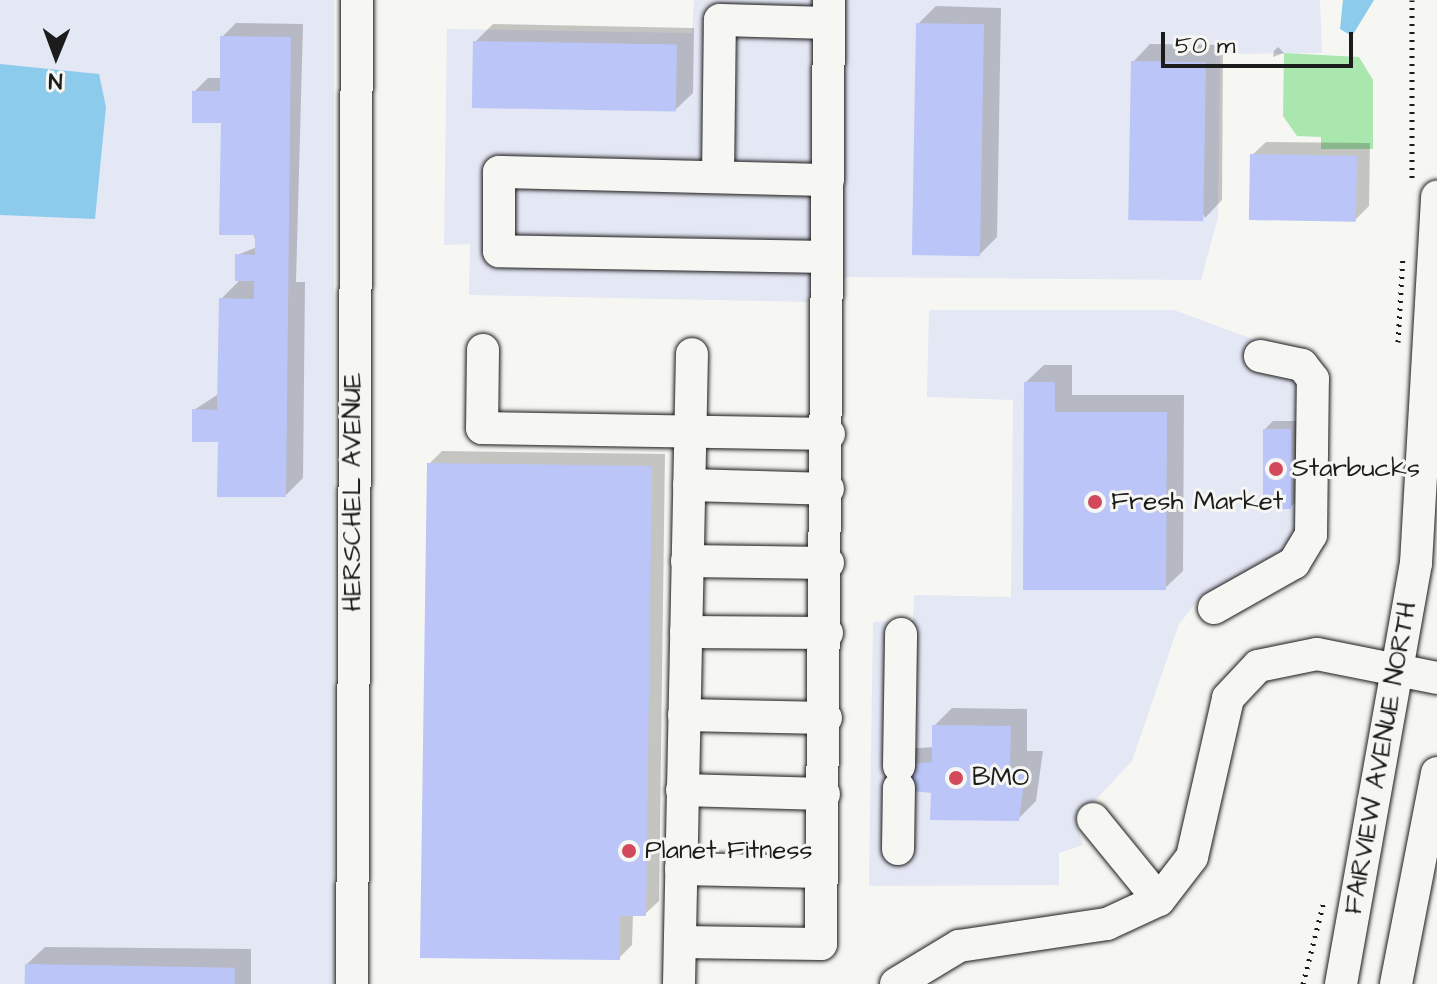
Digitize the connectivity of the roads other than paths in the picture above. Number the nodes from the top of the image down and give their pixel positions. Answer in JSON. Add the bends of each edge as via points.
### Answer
{"nodes":[{"id":1,"x":357,"y":0,"type":"edge"},
{"id":2,"x":829,"y":12,"type":"edge"},
{"id":3,"x":718,"y":177,"type":"junction"},
{"id":4,"x":828,"y":180,"type":"junction"},
{"id":5,"x":1437,"y":197,"type":"edge"},
{"id":6,"x":827,"y":257,"type":"junction"},
{"id":7,"x":483,"y":350,"type":"dead end"},
{"id":8,"x":692,"y":354,"type":"dead end"},
{"id":9,"x":1260,"y":356,"type":"dead end"},
{"id":10,"x":690,"y":431,"type":"junction"},
{"id":11,"x":829,"y":434,"type":"junction"},
{"id":12,"x":689,"y":485,"type":"junction"},
{"id":13,"x":828,"y":489,"type":"junction"},
{"id":14,"x":687,"y":561,"type":"junction"},
{"id":15,"x":828,"y":563,"type":"junction"},
{"id":16,"x":1214,"y":608,"type":"dead end"},
{"id":17,"x":686,"y":632,"type":"junction"},
{"id":18,"x":827,"y":633,"type":"junction"},
{"id":19,"x":901,"y":634,"type":"dead end"},
{"id":20,"x":1398,"y":672,"type":"junction"},
{"id":21,"x":1437,"y":678,"type":"edge"},
{"id":22,"x":684,"y":715,"type":"junction"},
{"id":23,"x":826,"y":718,"type":"junction"},
{"id":24,"x":1437,"y":773,"type":"edge"},
{"id":25,"x":682,"y":790,"type":"junction"},
{"id":26,"x":824,"y":794,"type":"junction"},
{"id":27,"x":1093,"y":819,"type":"dead end"},
{"id":28,"x":898,"y":849,"type":"dead end"},
{"id":29,"x":681,"y":869,"type":"junction"},
{"id":30,"x":822,"y":872,"type":"junction"},
{"id":31,"x":1159,"y":900,"type":"junction"},
{"id":32,"x":680,"y":942,"type":"junction"},
{"id":33,"x":352,"y":984,"type":"edge"},
{"id":34,"x":679,"y":984,"type":"edge"},
{"id":35,"x":896,"y":984,"type":"edge"},
{"id":36,"x":1341,"y":984,"type":"edge"},
{"id":37,"x":1396,"y":984,"type":"edge"}],
"edges":[{"from":1,"to":33,"type":"street","name":"HERSCHEL AVENUE"},
{"from":2,"to":3,"type":"street","via":[[720,20]]},
{"from":2,"to":4,"type":"street"},
{"from":3,"to":4,"type":"street"},
{"from":3,"to":6,"type":"street","via":[[499,172],[499,251]]},
{"from":4,"to":6,"type":"street"},
{"from":5,"to":20,"type":"street","name":"FAIRVIEW AVENUE NORTH","via":[[1428,433]]},
{"from":6,"to":11,"type":"street"},
{"from":7,"to":10,"type":"street","via":[[482,428]]},
{"from":8,"to":10,"type":"street"},
{"from":9,"to":16,"type":"street","via":[[1302,365],[1313,379],[1311,535],[1294,563]]},
{"from":10,"to":11,"type":"street"},
{"from":10,"to":12,"type":"street"},
{"from":11,"to":13,"type":"street"},
{"from":12,"to":13,"type":"street"},
{"from":12,"to":14,"type":"street"},
{"from":13,"to":15,"type":"street"},
{"from":14,"to":15,"type":"street"},
{"from":14,"to":17,"type":"street"},
{"from":15,"to":18,"type":"street"},
{"from":17,"to":18,"type":"street"},
{"from":17,"to":22,"type":"street"},
{"from":18,"to":23,"type":"street"},
{"from":19,"to":28,"type":"street"},
{"from":20,"to":21,"type":"street"},
{"from":20,"to":31,"type":"street","via":[[1300,653],[1277,656],[1241,680],[1221,719],[1192,857]]},
{"from":20,"to":36,"type":"street","name":"FAIRVIEW AVENUE NORTH"},
{"from":22,"to":23,"type":"street"},
{"from":22,"to":25,"type":"street"},
{"from":23,"to":26,"type":"street"},
{"from":24,"to":37,"type":"street"},
{"from":25,"to":26,"type":"street"},
{"from":25,"to":29,"type":"street"},
{"from":26,"to":30,"type":"street"},
{"from":27,"to":31,"type":"street"},
{"from":29,"to":30,"type":"street"},
{"from":29,"to":32,"type":"street"},
{"from":30,"to":32,"type":"street","via":[[821,944]]},
{"from":31,"to":35,"type":"street","via":[[1107,924],[959,946]]},
{"from":32,"to":34,"type":"street"}]}
